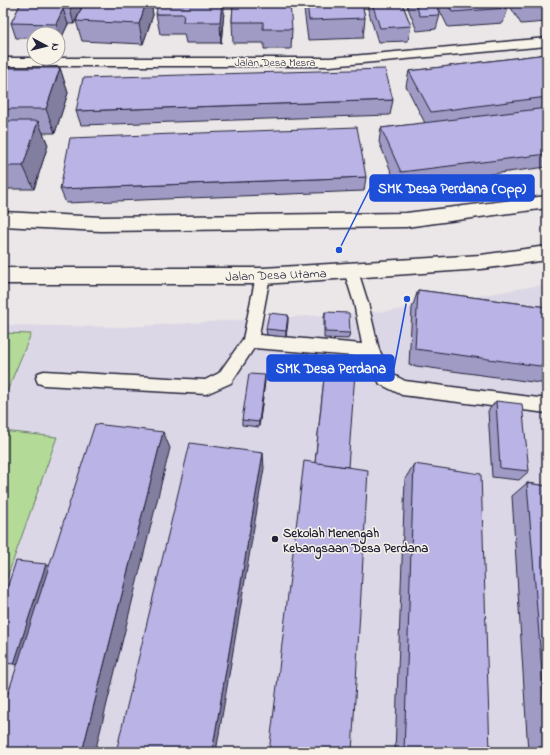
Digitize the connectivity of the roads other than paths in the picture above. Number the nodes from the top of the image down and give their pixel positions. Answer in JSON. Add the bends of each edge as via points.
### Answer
{"nodes":[{"id":1,"x":547,"y":42,"type":"edge"},
{"id":2,"x":3,"y":62,"type":"edge"},
{"id":3,"x":547,"y":202,"type":"edge"},
{"id":4,"x":3,"y":219,"type":"edge"},
{"id":5,"x":547,"y":253,"type":"edge"},
{"id":6,"x":351,"y":271,"type":"junction"},
{"id":7,"x":3,"y":276,"type":"edge"},
{"id":8,"x":263,"y":276,"type":"junction"},
{"id":9,"x":250,"y":341,"type":"junction"},
{"id":10,"x":371,"y":351,"type":"junction"},
{"id":11,"x":44,"y":378,"type":"dead end"},
{"id":12,"x":547,"y":406,"type":"edge"}],
"edges":[{"from":1,"to":2,"type":"street","name":"Jalan Desa Mesra","via":[[330,62]]},
{"from":3,"to":4,"type":"street","via":[[406,220],[101,224]]},
{"from":5,"to":6,"type":"street","name":"Jalan Desa Utama","via":[[481,262]]},
{"from":6,"to":8,"type":"street","name":"Jalan Desa Utama"},
{"from":6,"to":10,"type":"lane"},
{"from":7,"to":8,"type":"street","name":"Jalan Desa Utama"},
{"from":8,"to":9,"type":"lane"},
{"from":9,"to":10,"type":"lane"},
{"from":9,"to":11,"type":"lane","via":[[225,378],[206,387]]},
{"from":10,"to":12,"type":"lane","via":[[386,379],[402,388]]}]}
